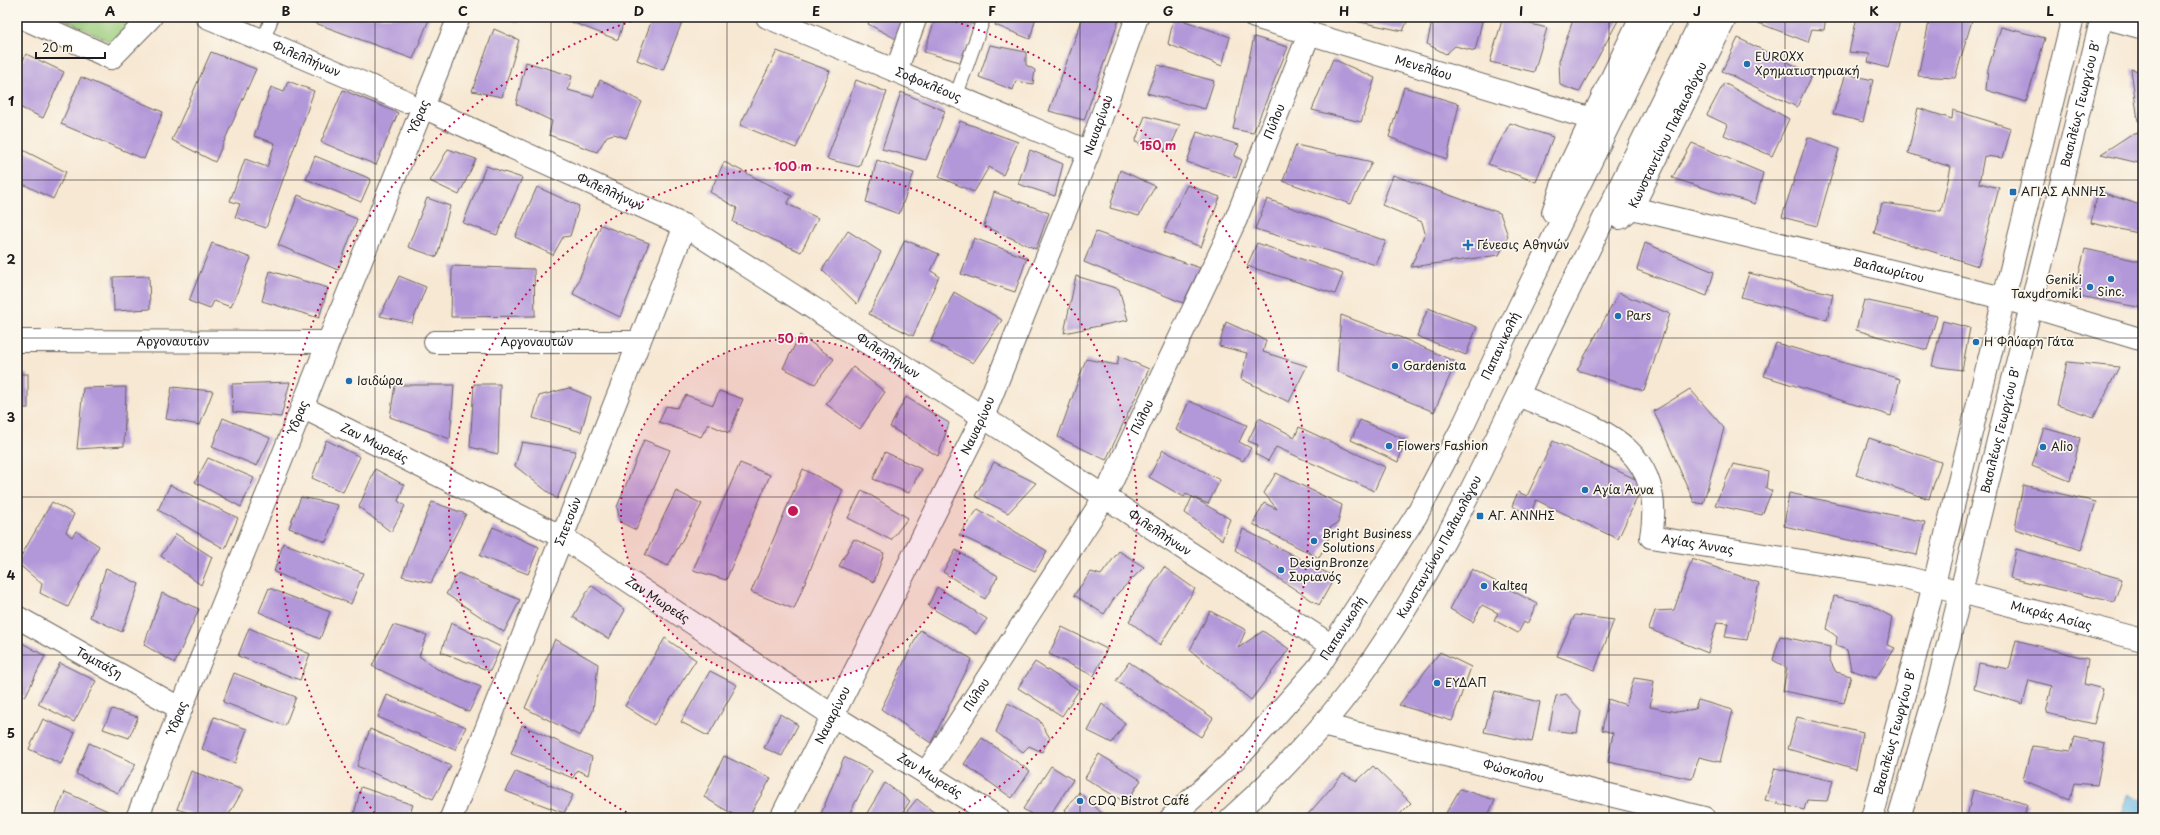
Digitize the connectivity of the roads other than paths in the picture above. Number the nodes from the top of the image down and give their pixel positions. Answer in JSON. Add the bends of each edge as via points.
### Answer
{"nodes":[{"id":1,"x":21,"y":17,"type":"edge"},
{"id":2,"x":151,"y":17,"type":"edge"},
{"id":3,"x":207,"y":17,"type":"edge"},
{"id":4,"x":272,"y":17,"type":"edge"},
{"id":5,"x":458,"y":17,"type":"edge"},
{"id":6,"x":767,"y":17,"type":"edge"},
{"id":7,"x":916,"y":17,"type":"edge"},
{"id":8,"x":984,"y":17,"type":"edge"},
{"id":9,"x":1137,"y":17,"type":"edge"},
{"id":10,"x":1255,"y":17,"type":"edge"},
{"id":11,"x":1641,"y":17,"type":"edge"},
{"id":12,"x":1662,"y":17,"type":"edge"},
{"id":13,"x":1703,"y":17,"type":"edge"},
{"id":14,"x":1726,"y":17,"type":"edge"},
{"id":15,"x":2073,"y":17,"type":"edge"},
{"id":16,"x":2103,"y":17,"type":"edge"},
{"id":17,"x":2143,"y":28,"type":"edge"},
{"id":18,"x":1309,"y":34,"type":"junction"},
{"id":19,"x":263,"y":41,"type":"junction"},
{"id":20,"x":896,"y":71,"type":"junction"},
{"id":21,"x":956,"y":96,"type":"junction"},
{"id":22,"x":414,"y":104,"type":"junction"},
{"id":23,"x":1592,"y":119,"type":"junction"},
{"id":24,"x":1089,"y":152,"type":"junction"},
{"id":25,"x":1632,"y":208,"type":"junction"},
{"id":26,"x":685,"y":226,"type":"junction"},
{"id":27,"x":1594,"y":240,"type":"junction"},
{"id":28,"x":1534,"y":276,"type":"junction"},
{"id":29,"x":2003,"y":298,"type":"junction"},
{"id":30,"x":2031,"y":306,"type":"junction"},
{"id":31,"x":2143,"y":340,"type":"edge"},
{"id":32,"x":17,"y":341,"type":"edge"},
{"id":33,"x":328,"y":342,"type":"junction"},
{"id":34,"x":435,"y":342,"type":"dead end"},
{"id":35,"x":639,"y":342,"type":"junction"},
{"id":36,"x":1518,"y":395,"type":"junction"},
{"id":37,"x":302,"y":407,"type":"junction"},
{"id":38,"x":983,"y":417,"type":"junction"},
{"id":39,"x":1104,"y":498,"type":"junction"},
{"id":40,"x":562,"y":537,"type":"junction"},
{"id":41,"x":1934,"y":584,"type":"junction"},
{"id":42,"x":1960,"y":591,"type":"junction"},
{"id":43,"x":17,"y":617,"type":"edge"},
{"id":44,"x":2143,"y":640,"type":"edge"},
{"id":45,"x":1332,"y":646,"type":"junction"},
{"id":46,"x":181,"y":709,"type":"junction"},
{"id":47,"x":832,"y":715,"type":"junction"},
{"id":48,"x":1322,"y":725,"type":"junction"},
{"id":49,"x":926,"y":773,"type":"junction"},
{"id":50,"x":137,"y":818,"type":"edge"},
{"id":51,"x":452,"y":818,"type":"edge"},
{"id":52,"x":781,"y":818,"type":"edge"},
{"id":53,"x":998,"y":818,"type":"edge"},
{"id":54,"x":1171,"y":818,"type":"edge"},
{"id":55,"x":1231,"y":818,"type":"edge"},
{"id":56,"x":1704,"y":818,"type":"edge"},
{"id":57,"x":1872,"y":818,"type":"edge"},
{"id":58,"x":1899,"y":818,"type":"edge"}],
"edges":[{"from":1,"to":2,"type":"street","via":[[111,58]]},
{"from":3,"to":19,"type":"street","name":"Φιλελλήνων"},
{"from":4,"to":19,"type":"lane"},
{"from":5,"to":22,"type":"street","name":"Ύδρας"},
{"from":6,"to":20,"type":"street","name":"Σοφοκλέους"},
{"from":7,"to":20,"type":"street"},
{"from":8,"to":21,"type":"lane"},
{"from":9,"to":24,"type":"street","name":"Ναυαρίνου"},
{"from":10,"to":18,"type":"street","name":"Μενελάου"},
{"from":11,"to":23,"type":"street","name":"Παπανικολή"},
{"from":12,"to":28,"type":"street","name":"Παπανικολή"},
{"from":13,"to":27,"type":"street","name":"Κωνσταντίνου Παλαιολόγου"},
{"from":14,"to":25,"type":"street","name":"Κωνσταντίνου Παλαιολόγου"},
{"from":15,"to":29,"type":"street","name":"Βασιλέως Γεωργίου Β'"},
{"from":16,"to":17,"type":"street"},
{"from":16,"to":30,"type":"street","name":"Βασιλέως Γεωργίου Β'"},
{"from":18,"to":23,"type":"street","name":"Μενελάου"},
{"from":18,"to":39,"type":"street","name":"Πύλου","via":[[1236,219]]},
{"from":19,"to":22,"type":"street","name":"Φιλελλήνων"},
{"from":20,"to":21,"type":"street","name":"Σοφοκλέους"},
{"from":21,"to":24,"type":"street","name":"Σοφοκλέους"},
{"from":22,"to":26,"type":"street","name":"Φιλελλήνων"},
{"from":22,"to":33,"type":"street","name":"Ύδρας"},
{"from":23,"to":28,"type":"street","name":"Παπανικολή","via":[[1568,169]]},
{"from":24,"to":38,"type":"street","name":"Ναυαρίνου"},
{"from":25,"to":27,"type":"street","name":"Κωνσταντίνου Παλαιολόγου"},
{"from":25,"to":29,"type":"street","name":"Βαλαωρίτου"},
{"from":26,"to":35,"type":"street","name":"Σπετσών"},
{"from":26,"to":38,"type":"street","name":"Φιλελλήνων"},
{"from":27,"to":36,"type":"street","name":"Κωνσταντίνου Παλαιολόγου"},
{"from":28,"to":45,"type":"street","name":"Παπανικολή","via":[[1464,424],[1416,516]]},
{"from":29,"to":30,"type":"street","name":"Βαλαωρίτου"},
{"from":29,"to":41,"type":"street","name":"Βασιλέως Γεωργίου Β'"},
{"from":30,"to":31,"type":"street","name":"Βαλαωρίτου"},
{"from":30,"to":42,"type":"street","name":"Βασιλέως Γεωργίου Β'"},
{"from":32,"to":33,"type":"street","name":"Αργοναυτών"},
{"from":33,"to":37,"type":"street","name":"Ύδρας"},
{"from":34,"to":35,"type":"street","name":"Αργοναυτών"},
{"from":35,"to":40,"type":"street","name":"Σπετσών"},
{"from":36,"to":41,"type":"street","name":"Αγίας Άννας","via":[[1605,433],[1628,448],[1644,468],[1653,494],[1654,520],[1651,537]]},
{"from":36,"to":48,"type":"street","name":"Κωνσταντίνου Παλαιολόγου","via":[[1413,596],[1384,643]]},
{"from":37,"to":40,"type":"street","name":"Ζαν Μωρεάς"},
{"from":37,"to":46,"type":"street","name":"Ύδρας"},
{"from":38,"to":39,"type":"street","name":"Φιλελλήνων"},
{"from":38,"to":47,"type":"street","name":"Ναυαρίνου"},
{"from":39,"to":45,"type":"street","name":"Φιλελλήνων"},
{"from":39,"to":49,"type":"street","name":"Πύλου"},
{"from":40,"to":47,"type":"street","name":"Ζαν Μωρεάς"},
{"from":40,"to":51,"type":"street","name":"Σπετσών"},
{"from":41,"to":42,"type":"street","name":"Αγίας Άννας"},
{"from":41,"to":57,"type":"street","name":"Βασιλέως Γεωργίου Β'"},
{"from":42,"to":44,"type":"street","name":"Μικράς Ασίας"},
{"from":42,"to":58,"type":"street","name":"Βασιλέως Γεωργίου Β'","via":[[1937,689]]},
{"from":43,"to":46,"type":"street","name":"Τομπάζη"},
{"from":45,"to":54,"type":"street","name":"Παπανικολή","via":[[1303,687],[1245,750]]},
{"from":46,"to":50,"type":"street","name":"Ύδρας"},
{"from":47,"to":49,"type":"street","name":"Ζαν Μωρεάς"},
{"from":47,"to":52,"type":"street","name":"Ναυαρίνου"},
{"from":48,"to":55,"type":"street","name":"Κωνσταντίνου Παλαιολόγου"},
{"from":48,"to":56,"type":"street","name":"Φώσκολου"},
{"from":49,"to":53,"type":"street","name":"Ζαν Μωρεάς"}]}
